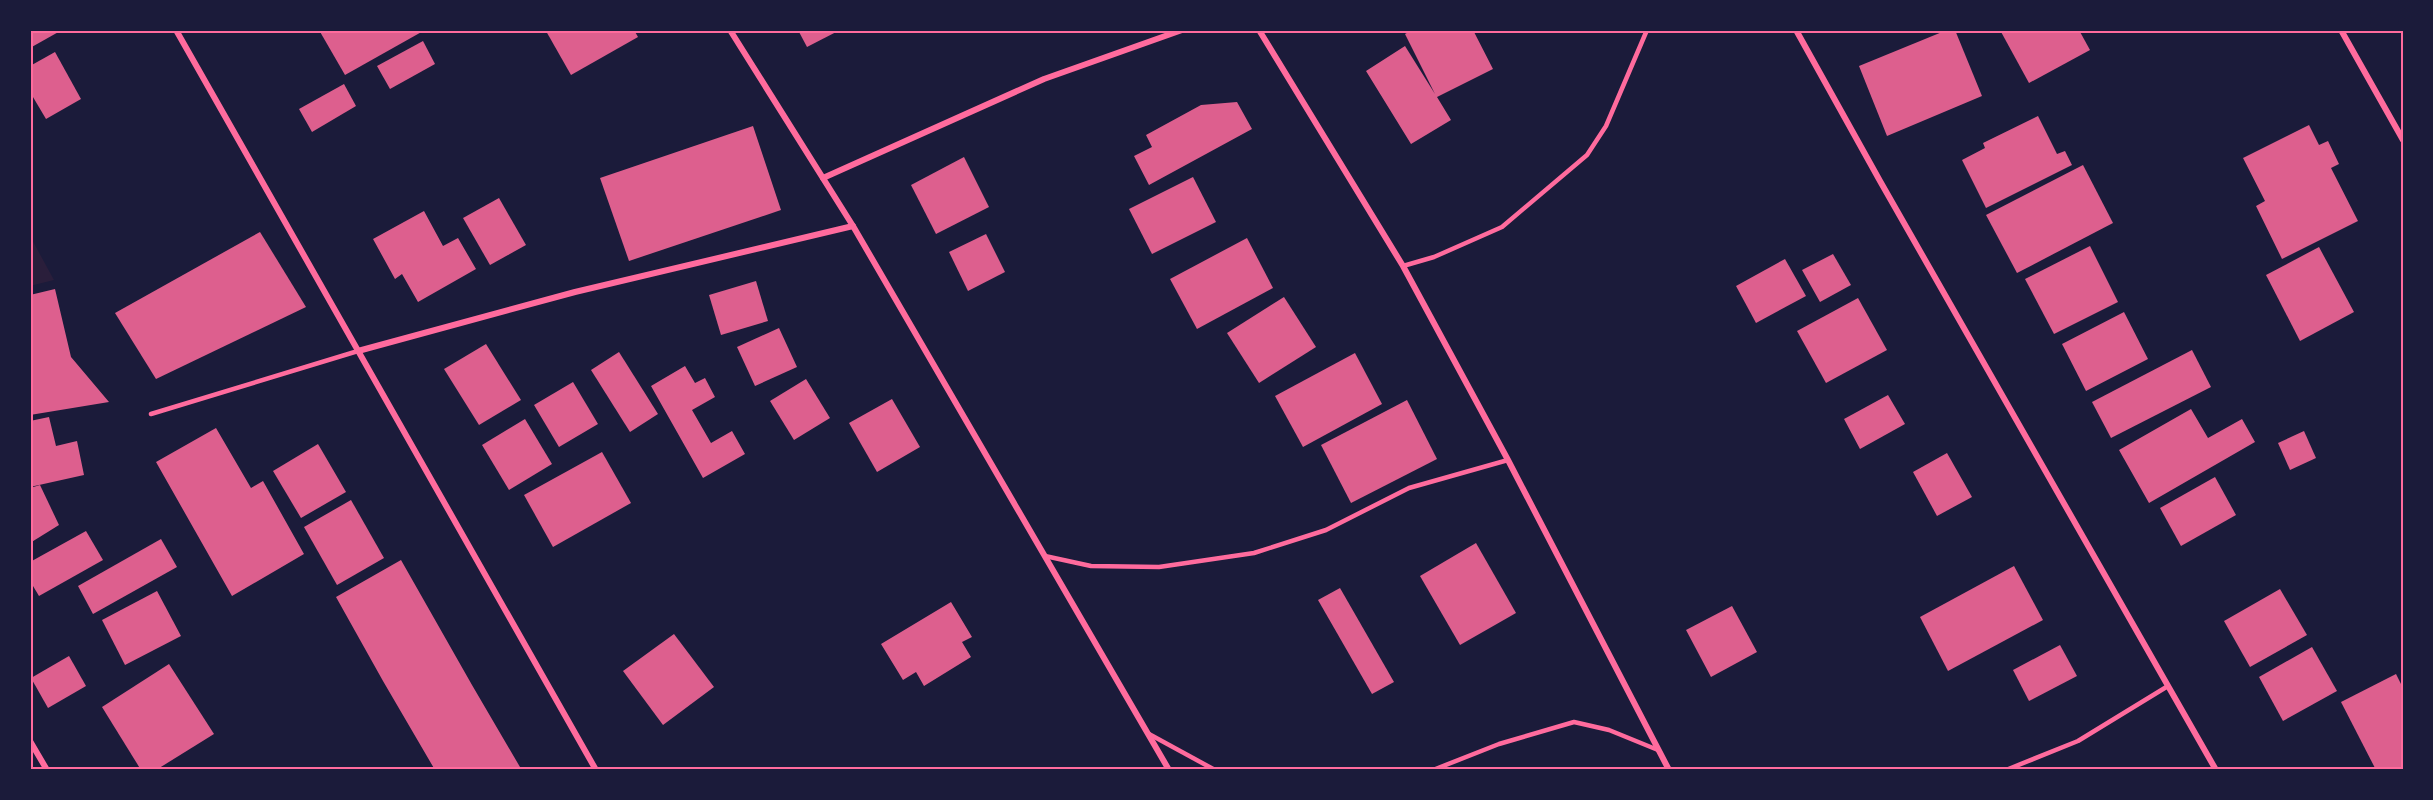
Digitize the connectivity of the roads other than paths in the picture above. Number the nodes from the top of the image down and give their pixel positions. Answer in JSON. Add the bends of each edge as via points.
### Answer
{"nodes":[{"id":1,"x":176,"y":30,"type":"edge"},
{"id":2,"x":730,"y":30,"type":"edge"},
{"id":3,"x":1182,"y":30,"type":"edge"},
{"id":4,"x":1259,"y":30,"type":"edge"},
{"id":5,"x":1647,"y":30,"type":"edge"},
{"id":6,"x":1796,"y":30,"type":"edge"},
{"id":7,"x":2341,"y":30,"type":"edge"},
{"id":8,"x":2403,"y":140,"type":"edge"},
{"id":9,"x":823,"y":178,"type":"junction"},
{"id":10,"x":854,"y":226,"type":"junction"},
{"id":11,"x":1403,"y":266,"type":"junction"},
{"id":12,"x":358,"y":351,"type":"junction"},
{"id":13,"x":151,"y":414,"type":"dead end"},
{"id":14,"x":1508,"y":460,"type":"junction"},
{"id":15,"x":1045,"y":556,"type":"junction"},
{"id":16,"x":2168,"y":686,"type":"junction"},
{"id":17,"x":1146,"y":733,"type":"junction"},
{"id":18,"x":30,"y":741,"type":"edge"},
{"id":19,"x":1658,"y":750,"type":"junction"},
{"id":20,"x":47,"y":770,"type":"edge"},
{"id":21,"x":596,"y":770,"type":"edge"},
{"id":22,"x":1169,"y":770,"type":"edge"},
{"id":23,"x":1215,"y":770,"type":"edge"},
{"id":24,"x":1433,"y":770,"type":"edge"},
{"id":25,"x":1669,"y":770,"type":"edge"},
{"id":26,"x":2006,"y":770,"type":"edge"},
{"id":27,"x":2216,"y":770,"type":"edge"}],
"edges":[{"from":1,"to":12,"type":"street"},
{"from":2,"to":9,"type":"street"},
{"from":3,"to":9,"type":"street","via":[[1044,79]]},
{"from":4,"to":11,"type":"street"},
{"from":5,"to":11,"type":"lane","via":[[1606,126],[1587,155],[1502,227]]},
{"from":6,"to":16,"type":"street"},
{"from":7,"to":8,"type":"street"},
{"from":9,"to":10,"type":"street"},
{"from":10,"to":12,"type":"street","via":[[575,291]]},
{"from":10,"to":15,"type":"street"},
{"from":11,"to":14,"type":"street"},
{"from":12,"to":13,"type":"lane"},
{"from":12,"to":21,"type":"street"},
{"from":14,"to":15,"type":"lane","via":[[1409,488],[1326,530],[1254,553],[1160,567],[1091,566]]},
{"from":14,"to":19,"type":"street"},
{"from":15,"to":17,"type":"street"},
{"from":16,"to":26,"type":"lane","via":[[2078,741]]},
{"from":16,"to":27,"type":"street"},
{"from":17,"to":22,"type":"street"},
{"from":17,"to":23,"type":"lane"},
{"from":18,"to":20,"type":"street"},
{"from":19,"to":24,"type":"lane","via":[[1609,730],[1574,722],[1499,744]]},
{"from":19,"to":25,"type":"street"}]}
